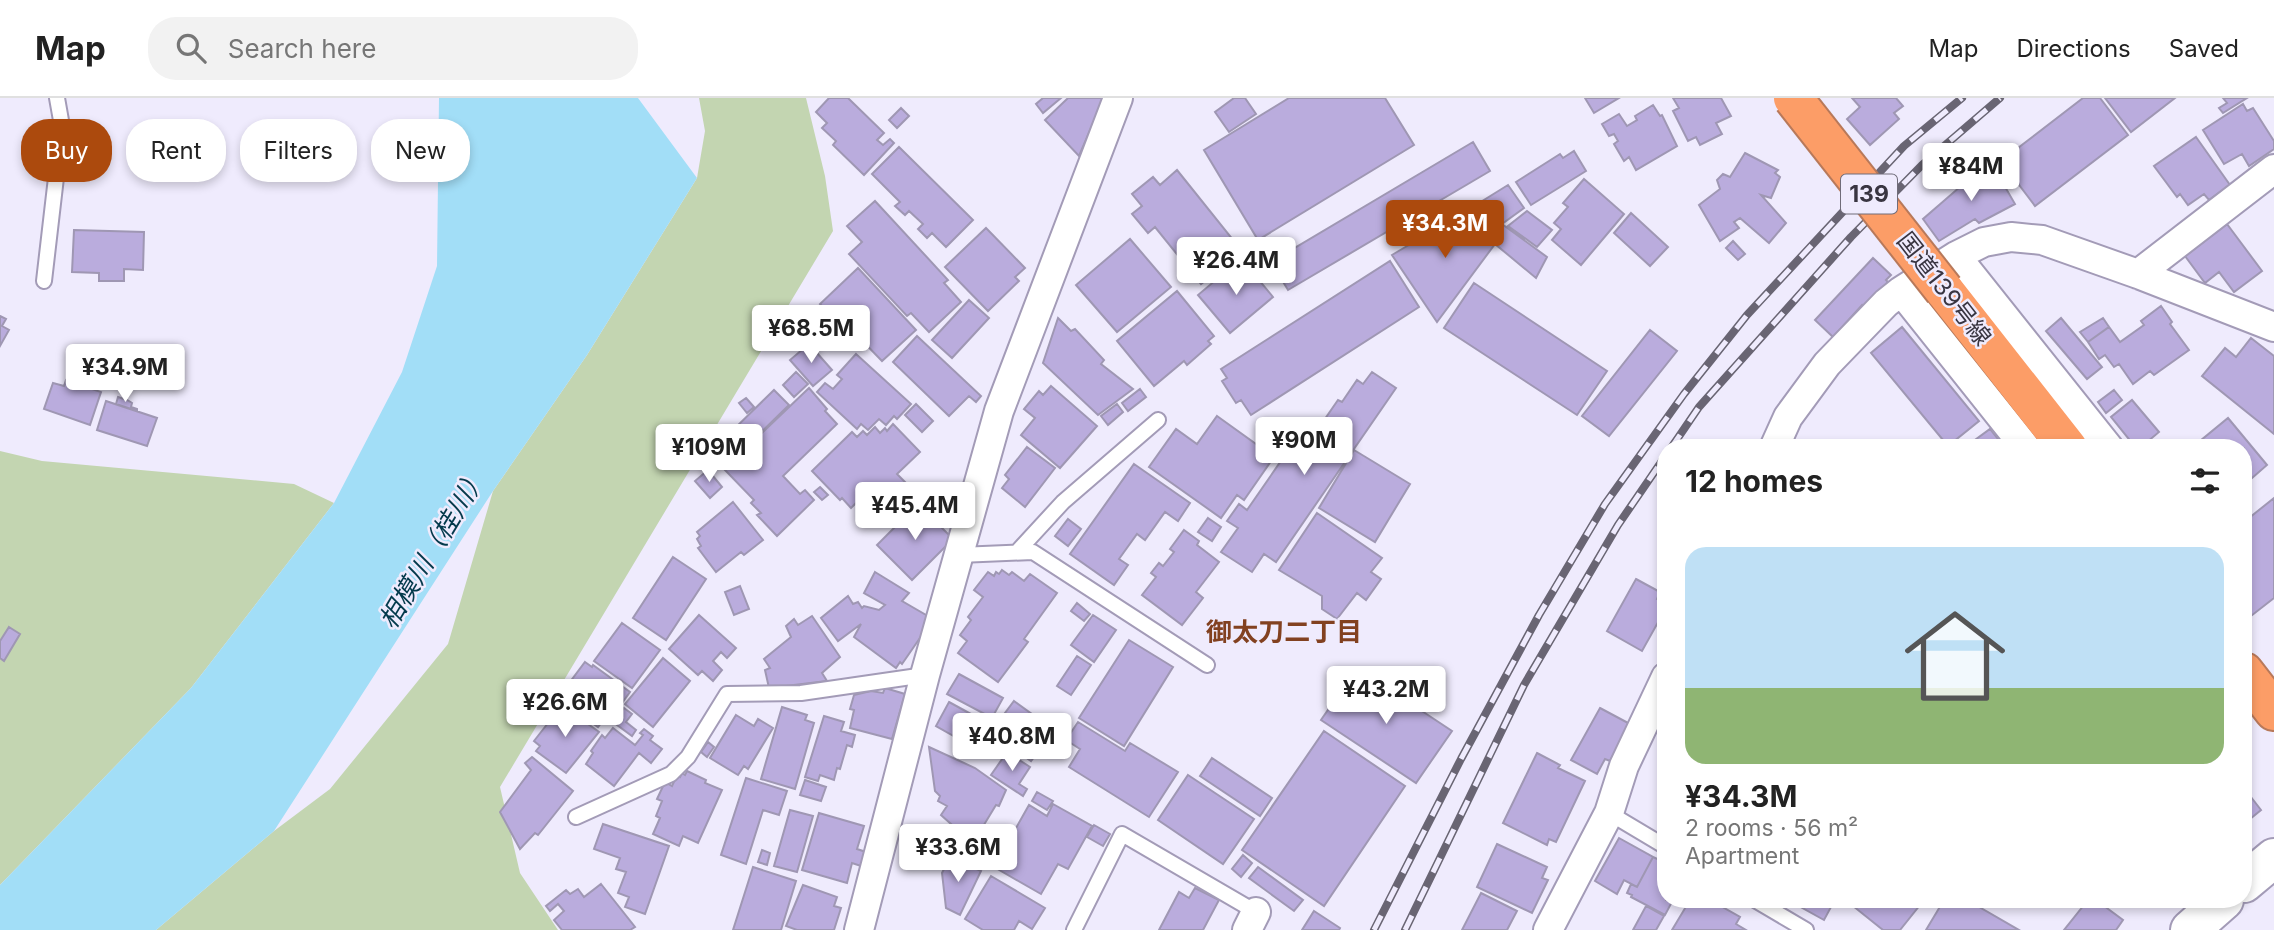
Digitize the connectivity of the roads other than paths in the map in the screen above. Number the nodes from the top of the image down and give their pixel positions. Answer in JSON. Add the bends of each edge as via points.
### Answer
{"nodes":[{"id":1,"x":57,"y":98,"type":"edge"},
{"id":2,"x":1118,"y":98,"type":"edge"},
{"id":3,"x":1793,"y":98,"type":"edge"},
{"id":4,"x":2274,"y":169,"type":"edge"},
{"id":5,"x":1950,"y":273,"type":"junction"},
{"id":6,"x":2138,"y":274,"type":"junction"},
{"id":7,"x":44,"y":281,"type":"dead end"},
{"id":8,"x":1901,"y":291,"type":"junction"},
{"id":9,"x":2274,"y":327,"type":"edge"},
{"id":10,"x":1158,"y":420,"type":"dead end"},
{"id":11,"x":1778,"y":439,"type":"edge"},
{"id":12,"x":2019,"y":439,"type":"edge"},
{"id":13,"x":2062,"y":439,"type":"edge"},
{"id":14,"x":2101,"y":439,"type":"edge"},
{"id":15,"x":1017,"y":552,"type":"junction"},
{"id":16,"x":959,"y":555,"type":"junction"},
{"id":17,"x":1207,"y":665,"type":"dead end"},
{"id":18,"x":925,"y":676,"type":"junction"},
{"id":19,"x":2252,"y":682,"type":"edge"},
{"id":20,"x":1657,"y":696,"type":"edge"},
{"id":21,"x":2274,"y":711,"type":"edge"},
{"id":22,"x":1609,"y":813,"type":"junction"},
{"id":23,"x":576,"y":817,"type":"dead end"},
{"id":24,"x":1657,"y":842,"type":"edge"},
{"id":25,"x":2274,"y":859,"type":"edge"},
{"id":26,"x":2252,"y":877,"type":"edge"},
{"id":27,"x":1769,"y":908,"type":"edge"},
{"id":28,"x":2215,"y":908,"type":"edge"},
{"id":29,"x":1251,"y":921,"type":"edge"},
{"id":30,"x":859,"y":930,"type":"edge"},
{"id":31,"x":1074,"y":930,"type":"edge"},
{"id":32,"x":1548,"y":930,"type":"edge"},
{"id":33,"x":1806,"y":930,"type":"edge"},
{"id":34,"x":2190,"y":930,"type":"edge"}],
"edges":[{"from":1,"to":7,"type":"lane","via":[[62,126]]},
{"from":2,"to":16,"type":"street","via":[[999,411]]},
{"from":3,"to":5,"type":"highway","name":"国道139号線","number":"139","bridge":true},
{"from":4,"to":6,"type":"street"},
{"from":5,"to":6,"type":"street","via":[[1984,242],[2011,237],[2042,240]]},
{"from":5,"to":8,"type":"street"},
{"from":5,"to":13,"type":"highway","name":"国道139号線","number":"139"},
{"from":5,"to":14,"type":"street"},
{"from":6,"to":9,"type":"street"},
{"from":8,"to":11,"type":"street","via":[[1827,364],[1788,417]]},
{"from":8,"to":12,"type":"street"},
{"from":10,"to":15,"type":"lane","via":[[1063,502]]},
{"from":15,"to":16,"type":"lane"},
{"from":15,"to":17,"type":"lane","via":[[1033,552]]},
{"from":16,"to":18,"type":"street"},
{"from":18,"to":23,"type":"lane","via":[[801,693],[727,694],[688,757],[671,774]]},
{"from":18,"to":30,"type":"street"},
{"from":19,"to":21,"type":"highway"},
{"from":20,"to":22,"type":"street","via":[[1624,766]]},
{"from":22,"to":24,"type":"lane"},
{"from":22,"to":32,"type":"street"},
{"from":25,"to":26,"type":"street"},
{"from":27,"to":33,"type":"lane"},
{"from":28,"to":34,"type":"street"},
{"from":29,"to":31,"type":"lane","via":[[1122,834]]}]}
